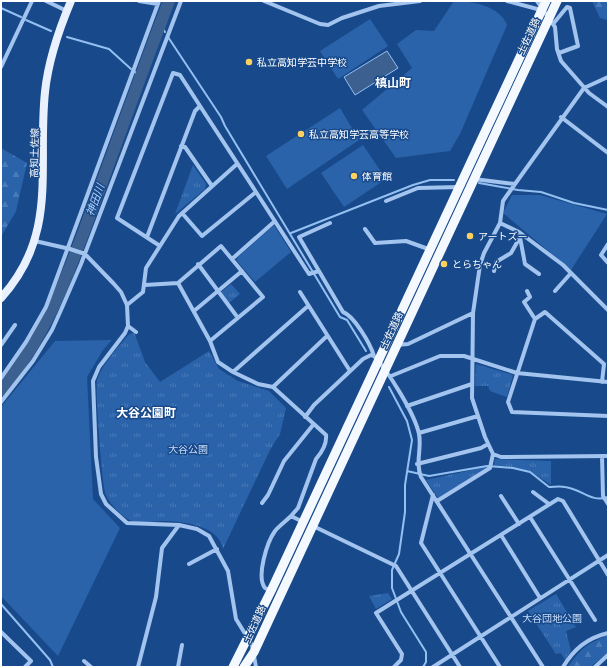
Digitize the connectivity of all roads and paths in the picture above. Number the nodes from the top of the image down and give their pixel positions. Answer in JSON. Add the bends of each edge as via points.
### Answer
{"nodes":[{"id":1,"x":32,"y":1,"type":"edge"},
{"id":2,"x":46,"y":1,"type":"edge"},
{"id":3,"x":71,"y":1,"type":"edge"},
{"id":4,"x":139,"y":1,"type":"edge"},
{"id":5,"x":180,"y":1,"type":"edge"},
{"id":6,"x":264,"y":1,"type":"edge"},
{"id":7,"x":420,"y":1,"type":"edge"},
{"id":8,"x":507,"y":1,"type":"edge"},
{"id":9,"x":536,"y":1,"type":"edge"},
{"id":10,"x":546,"y":1,"type":"edge"},
{"id":11,"x":557,"y":1,"type":"edge"},
{"id":12,"x":158,"y":3,"type":"edge"},
{"id":13,"x":542,"y":10,"type":"junction"},
{"id":14,"x":67,"y":11,"type":"junction"},
{"id":15,"x":551,"y":20,"type":"junction"},
{"id":16,"x":559,"y":53,"type":"junction"},
{"id":17,"x":1,"y":66,"type":"edge"},
{"id":18,"x":608,"y":77,"type":"edge"},
{"id":19,"x":584,"y":88,"type":"junction"},
{"id":20,"x":200,"y":106,"type":"junction"},
{"id":21,"x":608,"y":107,"type":"edge"},
{"id":22,"x":561,"y":117,"type":"junction"},
{"id":23,"x":181,"y":146,"type":"junction"},
{"id":24,"x":608,"y":153,"type":"edge"},
{"id":25,"x":237,"y":164,"type":"junction"},
{"id":26,"x":474,"y":179,"type":"junction"},
{"id":27,"x":514,"y":184,"type":"junction"},
{"id":28,"x":212,"y":186,"type":"junction"},
{"id":29,"x":460,"y":187,"type":"junction"},
{"id":30,"x":256,"y":192,"type":"junction"},
{"id":31,"x":386,"y":201,"type":"dead end"},
{"id":32,"x":182,"y":213,"type":"junction"},
{"id":33,"x":275,"y":222,"type":"junction"},
{"id":34,"x":330,"y":223,"type":"dead end"},
{"id":35,"x":500,"y":223,"type":"junction"},
{"id":36,"x":365,"y":228,"type":"dead end"},
{"id":37,"x":519,"y":232,"type":"junction"},
{"id":38,"x":147,"y":237,"type":"junction"},
{"id":39,"x":520,"y":238,"type":"junction"},
{"id":40,"x":35,"y":241,"type":"junction"},
{"id":41,"x":608,"y":244,"type":"edge"},
{"id":42,"x":160,"y":246,"type":"junction"},
{"id":43,"x":69,"y":248,"type":"junction"},
{"id":44,"x":431,"y":250,"type":"junction"},
{"id":45,"x":84,"y":254,"type":"junction"},
{"id":46,"x":232,"y":258,"type":"junction"},
{"id":47,"x":608,"y":263,"type":"edge"},
{"id":48,"x":198,"y":264,"type":"junction"},
{"id":49,"x":242,"y":271,"type":"junction"},
{"id":50,"x":494,"y":271,"type":"dead end"},
{"id":51,"x":316,"y":272,"type":"junction"},
{"id":52,"x":571,"y":273,"type":"junction"},
{"id":53,"x":539,"y":274,"type":"dead end"},
{"id":54,"x":178,"y":282,"type":"junction"},
{"id":55,"x":145,"y":285,"type":"junction"},
{"id":56,"x":218,"y":291,"type":"junction"},
{"id":57,"x":527,"y":291,"type":"dead end"},
{"id":58,"x":555,"y":291,"type":"dead end"},
{"id":59,"x":300,"y":292,"type":"dead end"},
{"id":60,"x":1,"y":298,"type":"edge"},
{"id":61,"x":127,"y":305,"type":"junction"},
{"id":62,"x":308,"y":306,"type":"junction"},
{"id":63,"x":608,"y":310,"type":"edge"},
{"id":64,"x":194,"y":311,"type":"junction"},
{"id":65,"x":473,"y":313,"type":"junction"},
{"id":66,"x":238,"y":318,"type":"junction"},
{"id":67,"x":535,"y":319,"type":"junction"},
{"id":68,"x":15,"y":325,"type":"dead end"},
{"id":69,"x":128,"y":326,"type":"junction"},
{"id":70,"x":136,"y":332,"type":"dead end"},
{"id":71,"x":327,"y":336,"type":"junction"},
{"id":72,"x":210,"y":341,"type":"junction"},
{"id":73,"x":1,"y":345,"type":"edge"},
{"id":74,"x":396,"y":345,"type":"junction"},
{"id":75,"x":376,"y":358,"type":"junction"},
{"id":76,"x":472,"y":358,"type":"junction"},
{"id":77,"x":385,"y":368,"type":"junction"},
{"id":78,"x":350,"y":371,"type":"junction"},
{"id":79,"x":233,"y":372,"type":"junction"},
{"id":80,"x":517,"y":373,"type":"junction"},
{"id":81,"x":391,"y":376,"type":"junction"},
{"id":82,"x":1,"y":378,"type":"edge"},
{"id":83,"x":602,"y":382,"type":"junction"},
{"id":84,"x":608,"y":382,"type":"edge"},
{"id":85,"x":472,"y":384,"type":"junction"},
{"id":86,"x":273,"y":387,"type":"junction"},
{"id":87,"x":1,"y":402,"type":"edge"},
{"id":88,"x":406,"y":406,"type":"junction"},
{"id":89,"x":478,"y":416,"type":"junction"},
{"id":90,"x":608,"y":416,"type":"edge"},
{"id":91,"x":305,"y":417,"type":"junction"},
{"id":92,"x":313,"y":425,"type":"junction"},
{"id":93,"x":419,"y":433,"type":"junction"},
{"id":94,"x":488,"y":444,"type":"junction"},
{"id":95,"x":493,"y":454,"type":"junction"},
{"id":96,"x":602,"y":456,"type":"junction"},
{"id":97,"x":608,"y":456,"type":"edge"},
{"id":98,"x":417,"y":464,"type":"junction"},
{"id":99,"x":533,"y":492,"type":"dead end"},
{"id":100,"x":433,"y":495,"type":"junction"},
{"id":101,"x":501,"y":496,"type":"dead end"},
{"id":102,"x":437,"y":501,"type":"junction"},
{"id":103,"x":262,"y":503,"type":"dead end"},
{"id":104,"x":549,"y":504,"type":"junction"},
{"id":105,"x":608,"y":504,"type":"edge"},
{"id":106,"x":291,"y":516,"type":"junction"},
{"id":107,"x":530,"y":517,"type":"junction"},
{"id":108,"x":303,"y":522,"type":"junction"},
{"id":109,"x":518,"y":524,"type":"junction"},
{"id":110,"x":179,"y":525,"type":"junction"},
{"id":111,"x":312,"y":526,"type":"junction"},
{"id":112,"x":502,"y":534,"type":"junction"},
{"id":113,"x":217,"y":549,"type":"junction"},
{"id":114,"x":472,"y":553,"type":"junction"},
{"id":115,"x":608,"y":556,"type":"edge"},
{"id":116,"x":599,"y":561,"type":"junction"},
{"id":117,"x":189,"y":564,"type":"dead end"},
{"id":118,"x":441,"y":573,"type":"junction"},
{"id":119,"x":608,"y":575,"type":"edge"},
{"id":120,"x":570,"y":580,"type":"junction"},
{"id":121,"x":271,"y":590,"type":"junction"},
{"id":122,"x":412,"y":590,"type":"junction"},
{"id":123,"x":540,"y":598,"type":"junction"},
{"id":124,"x":511,"y":616,"type":"junction"},
{"id":125,"x":595,"y":620,"type":"dead end"},
{"id":126,"x":1,"y":632,"type":"edge"},
{"id":127,"x":608,"y":633,"type":"edge"},
{"id":128,"x":480,"y":636,"type":"junction"},
{"id":129,"x":248,"y":638,"type":"junction"},
{"id":130,"x":182,"y":644,"type":"dead end"},
{"id":131,"x":254,"y":652,"type":"junction"},
{"id":132,"x":452,"y":654,"type":"junction"},
{"id":133,"x":608,"y":656,"type":"edge"},
{"id":134,"x":84,"y":661,"type":"dead end"},
{"id":135,"x":25,"y":667,"type":"edge"},
{"id":136,"x":92,"y":667,"type":"edge"},
{"id":137,"x":138,"y":667,"type":"edge"},
{"id":138,"x":178,"y":667,"type":"edge"},
{"id":139,"x":233,"y":667,"type":"edge"},
{"id":140,"x":244,"y":667,"type":"edge"},
{"id":141,"x":256,"y":667,"type":"edge"},
{"id":142,"x":394,"y":667,"type":"edge"},
{"id":143,"x":433,"y":667,"type":"edge"},
{"id":144,"x":460,"y":667,"type":"edge"},
{"id":145,"x":500,"y":667,"type":"edge"},
{"id":146,"x":544,"y":667,"type":"edge"},
{"id":147,"x":563,"y":667,"type":"edge"},
{"id":148,"x":595,"y":667,"type":"edge"}],
"edges":[{"from":1,"to":17,"type":"street"},
{"from":2,"to":14,"type":"street"},
{"from":3,"to":14,"type":"main road","name":"高知土佐線"},
{"from":4,"to":12,"type":"street"},
{"from":5,"to":45,"type":"street"},
{"from":6,"to":7,"type":"street","via":[[328,25],[379,6]]},
{"from":8,"to":13,"type":"street"},
{"from":9,"to":13,"type":"street"},
{"from":10,"to":13,"type":"highway","name":"土佐道路"},
{"from":11,"to":15,"type":"highway","name":"土佐道路"},
{"from":12,"to":43,"type":"street"},
{"from":13,"to":15,"type":"street"},
{"from":13,"to":29,"type":"highway","name":"土佐道路"},
{"from":14,"to":40,"type":"main road","name":"高知土佐線","via":[[45,92],[43,193],[40,224]]},
{"from":15,"to":16,"type":"street"},
{"from":15,"to":16,"type":"street","via":[[567,7],[570,8],[578,46]]},
{"from":15,"to":26,"type":"highway","name":"土佐道路"},
{"from":16,"to":19,"type":"street","via":[[561,61]]},
{"from":18,"to":19,"type":"street"},
{"from":19,"to":21,"type":"street"},
{"from":19,"to":22,"type":"street"},
{"from":20,"to":23,"type":"street","via":[[195,111]]},
{"from":20,"to":25,"type":"street"},
{"from":20,"to":38,"type":"street","via":[[180,74],[173,74],[117,218]]},
{"from":22,"to":24,"type":"street"},
{"from":22,"to":27,"type":"street"},
{"from":23,"to":28,"type":"street","via":[[185,147]]},
{"from":23,"to":38,"type":"street"},
{"from":25,"to":28,"type":"street"},
{"from":25,"to":30,"type":"street"},
{"from":26,"to":27,"type":"street"},
{"from":26,"to":74,"type":"highway","name":"土佐道路"},
{"from":27,"to":35,"type":"street","via":[[503,201]]},
{"from":28,"to":32,"type":"street"},
{"from":29,"to":31,"type":"street","via":[[418,188]]},
{"from":29,"to":44,"type":"highway","name":"土佐道路"},
{"from":30,"to":32,"type":"street","via":[[202,236]]},
{"from":30,"to":33,"type":"street"},
{"from":32,"to":42,"type":"street"},
{"from":33,"to":46,"type":"street"},
{"from":33,"to":51,"type":"street","via":[[309,274]]},
{"from":34,"to":51,"type":"street","via":[[299,237]]},
{"from":35,"to":37,"type":"street"},
{"from":35,"to":65,"type":"street","via":[[480,266]]},
{"from":36,"to":44,"type":"street","via":[[375,243],[406,241]]},
{"from":37,"to":39,"type":"street"},
{"from":37,"to":52,"type":"street"},
{"from":38,"to":42,"type":"street"},
{"from":39,"to":50,"type":"street","via":[[511,253],[496,262]]},
{"from":39,"to":53,"type":"street","via":[[525,264]]},
{"from":40,"to":43,"type":"street"},
{"from":40,"to":60,"type":"main road","name":"高知土佐線","via":[[29,259]]},
{"from":41,"to":47,"type":"street","via":[[601,255]]},
{"from":42,"to":55,"type":"street","via":[[146,268]]},
{"from":43,"to":45,"type":"street"},
{"from":43,"to":82,"type":"street","via":[[46,307]]},
{"from":44,"to":75,"type":"highway","name":"土佐道路"},
{"from":45,"to":61,"type":"street","via":[[121,292]]},
{"from":45,"to":87,"type":"street","via":[[52,330],[33,361]]},
{"from":46,"to":48,"type":"street","via":[[221,246]]},
{"from":46,"to":49,"type":"street"},
{"from":48,"to":54,"type":"street"},
{"from":48,"to":56,"type":"street"},
{"from":49,"to":56,"type":"street"},
{"from":49,"to":66,"type":"street","via":[[263,297]]},
{"from":51,"to":75,"type":"street","via":[[343,312],[350,315]]},
{"from":52,"to":58,"type":"street"},
{"from":52,"to":63,"type":"street"},
{"from":54,"to":55,"type":"street"},
{"from":54,"to":64,"type":"street"},
{"from":55,"to":61,"type":"street","via":[[143,292]]},
{"from":56,"to":64,"type":"street"},
{"from":56,"to":66,"type":"street"},
{"from":57,"to":67,"type":"street","via":[[530,297],[524,302]]},
{"from":59,"to":62,"type":"street"},
{"from":61,"to":69,"type":"street"},
{"from":62,"to":71,"type":"street"},
{"from":62,"to":79,"type":"street"},
{"from":64,"to":72,"type":"street"},
{"from":65,"to":74,"type":"street","via":[[408,344]]},
{"from":65,"to":76,"type":"street"},
{"from":66,"to":72,"type":"street"},
{"from":67,"to":80,"type":"street"},
{"from":67,"to":83,"type":"street","via":[[545,312],[604,364]]},
{"from":68,"to":73,"type":"street"},
{"from":69,"to":70,"type":"street"},
{"from":69,"to":110,"type":"street","via":[[99,367],[93,381],[96,457],[101,494],[106,504],[127,523]]},
{"from":71,"to":78,"type":"street"},
{"from":71,"to":86,"type":"street"},
{"from":72,"to":79,"type":"street","via":[[218,362]]},
{"from":74,"to":77,"type":"highway","name":"土佐道路"},
{"from":75,"to":77,"type":"street"},
{"from":75,"to":78,"type":"street","via":[[371,355]]},
{"from":75,"to":108,"type":"highway","name":"土佐道路"},
{"from":76,"to":80,"type":"street"},
{"from":76,"to":81,"type":"street","via":[[440,356]]},
{"from":76,"to":85,"type":"street"},
{"from":77,"to":81,"type":"street"},
{"from":77,"to":111,"type":"highway","name":"土佐道路"},
{"from":78,"to":91,"type":"street"},
{"from":79,"to":86,"type":"street","via":[[258,384]]},
{"from":80,"to":83,"type":"street"},
{"from":80,"to":90,"type":"street","via":[[508,402],[512,412]]},
{"from":81,"to":88,"type":"street"},
{"from":83,"to":84,"type":"street"},
{"from":85,"to":88,"type":"street"},
{"from":85,"to":89,"type":"street","via":[[472,398]]},
{"from":86,"to":91,"type":"street"},
{"from":88,"to":93,"type":"street"},
{"from":89,"to":93,"type":"street"},
{"from":89,"to":94,"type":"street"},
{"from":91,"to":92,"type":"street"},
{"from":92,"to":103,"type":"street","via":[[284,461]]},
{"from":92,"to":106,"type":"street","via":[[322,430],[327,440],[316,459],[298,508]]},
{"from":93,"to":98,"type":"street"},
{"from":94,"to":95,"type":"street"},
{"from":94,"to":98,"type":"street"},
{"from":95,"to":96,"type":"street","via":[[501,457]]},
{"from":95,"to":102,"type":"street","via":[[490,468]]},
{"from":96,"to":97,"type":"street"},
{"from":96,"to":105,"type":"street","via":[[604,498]]},
{"from":98,"to":100,"type":"street","via":[[421,477]]},
{"from":99,"to":104,"type":"street"},
{"from":100,"to":102,"type":"street"},
{"from":100,"to":118,"type":"street","via":[[421,540]]},
{"from":101,"to":109,"type":"street"},
{"from":102,"to":114,"type":"street"},
{"from":104,"to":107,"type":"street"},
{"from":104,"to":116,"type":"street","via":[[558,499],[563,500]]},
{"from":106,"to":108,"type":"street"},
{"from":106,"to":121,"type":"street","via":[[275,531],[267,548],[262,581],[265,588]]},
{"from":107,"to":109,"type":"street"},
{"from":107,"to":120,"type":"street"},
{"from":108,"to":111,"type":"street"},
{"from":108,"to":121,"type":"highway","name":"土佐道路"},
{"from":109,"to":112,"type":"street"},
{"from":110,"to":113,"type":"street","via":[[204,531]]},
{"from":110,"to":137,"type":"street","via":[[162,548],[156,597]]},
{"from":111,"to":122,"type":"street","via":[[396,566]]},
{"from":111,"to":131,"type":"highway","name":"土佐道路"},
{"from":112,"to":114,"type":"street"},
{"from":112,"to":123,"type":"street"},
{"from":113,"to":117,"type":"street"},
{"from":113,"to":129,"type":"street","via":[[228,571],[238,624]]},
{"from":114,"to":118,"type":"street"},
{"from":114,"to":124,"type":"street"},
{"from":115,"to":116,"type":"street"},
{"from":116,"to":119,"type":"street"},
{"from":116,"to":120,"type":"street"},
{"from":118,"to":122,"type":"street"},
{"from":118,"to":128,"type":"street"},
{"from":120,"to":123,"type":"street"},
{"from":120,"to":125,"type":"street"},
{"from":121,"to":129,"type":"highway","name":"土佐道路"},
{"from":122,"to":132,"type":"street"},
{"from":122,"to":142,"type":"street","via":[[376,613],[402,654],[401,660]]},
{"from":123,"to":124,"type":"street"},
{"from":124,"to":128,"type":"street"},
{"from":124,"to":146,"type":"street"},
{"from":126,"to":135,"type":"street","via":[[30,661]]},
{"from":127,"to":147,"type":"street","via":[[588,641],[572,652]]},
{"from":128,"to":132,"type":"street"},
{"from":128,"to":145,"type":"street"},
{"from":129,"to":131,"type":"street"},
{"from":129,"to":139,"type":"highway","name":"土佐道路"},
{"from":130,"to":138,"type":"street"},
{"from":131,"to":140,"type":"highway","name":"土佐道路"},
{"from":131,"to":141,"type":"street"},
{"from":132,"to":143,"type":"street"},
{"from":132,"to":144,"type":"street"},
{"from":133,"to":148,"type":"street"},
{"from":134,"to":136,"type":"street"}]}
